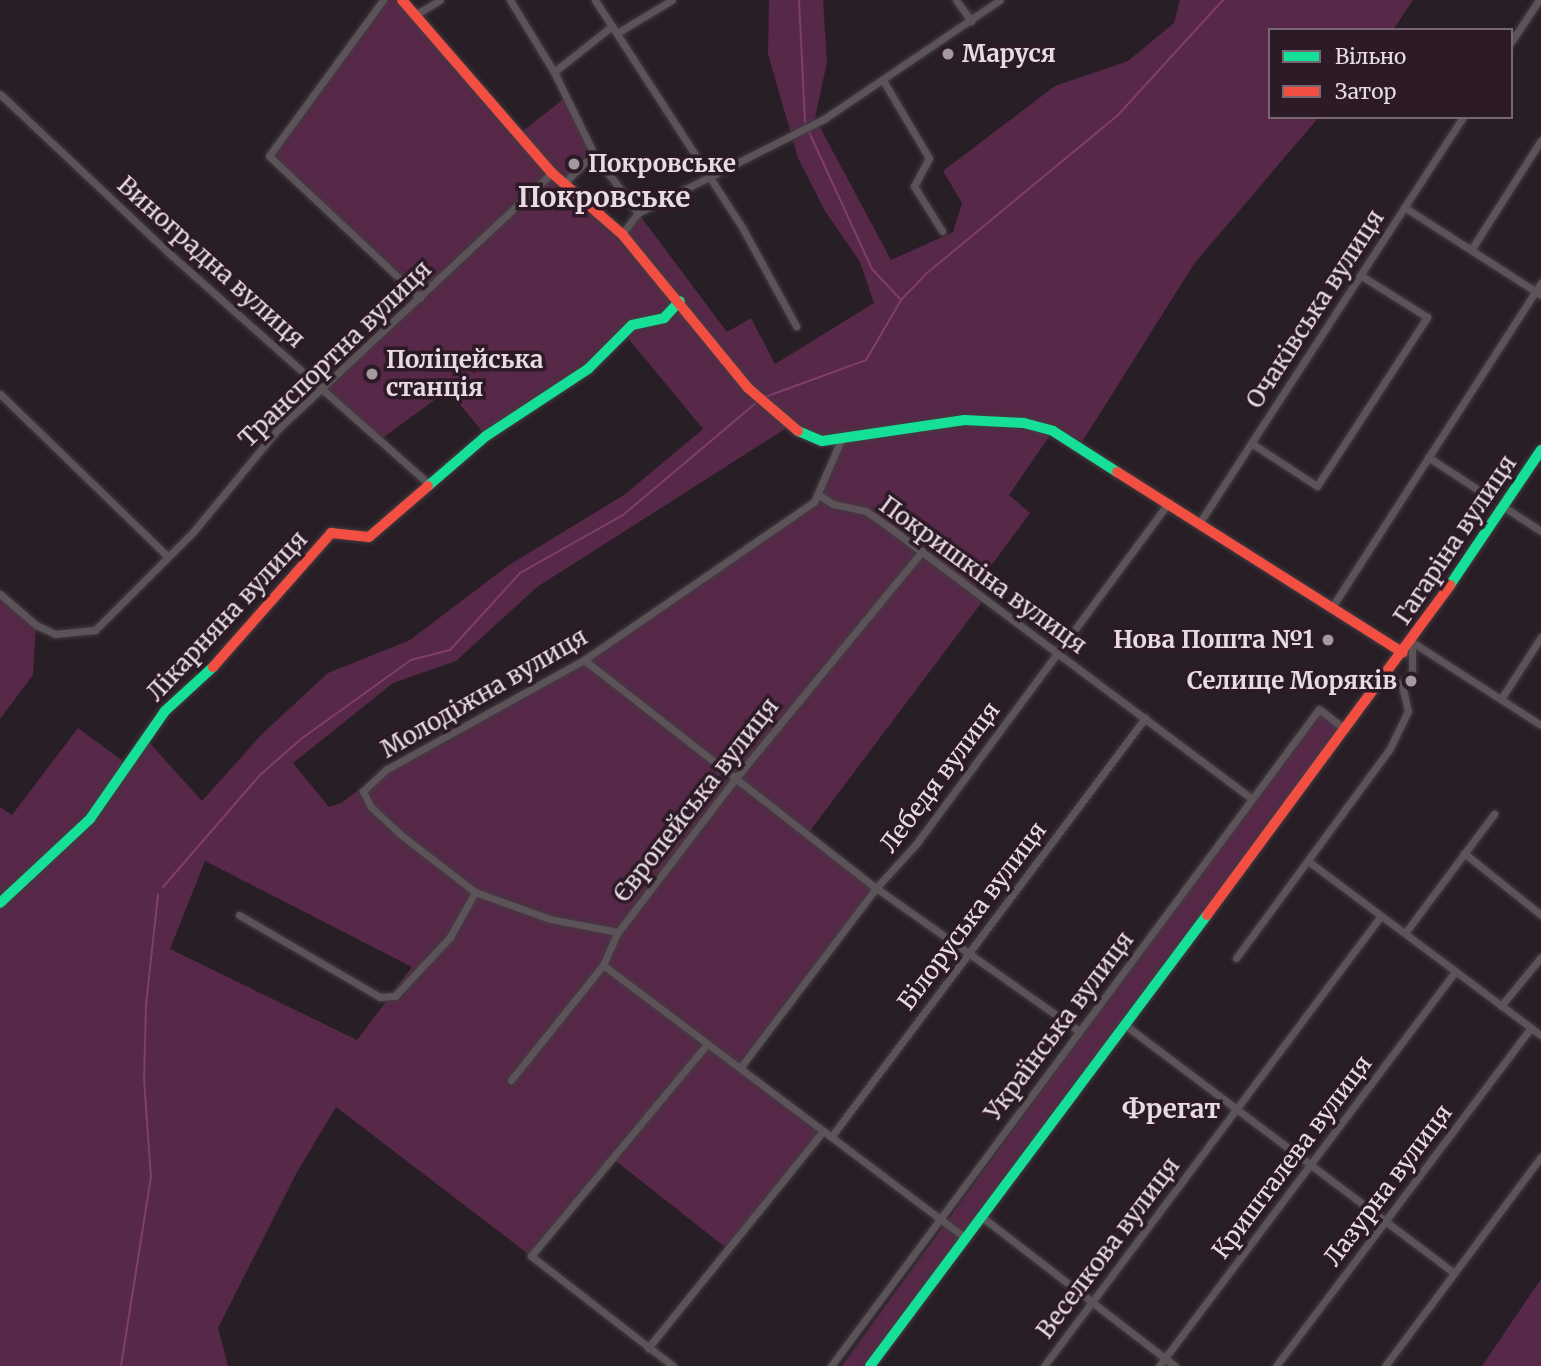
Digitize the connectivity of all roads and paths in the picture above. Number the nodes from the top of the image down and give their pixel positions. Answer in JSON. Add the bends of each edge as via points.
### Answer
{"nodes":[{"id":1,"x":383,"y":0,"type":"edge"},
{"id":2,"x":402,"y":0,"type":"edge"},
{"id":3,"x":440,"y":0,"type":"edge"},
{"id":4,"x":510,"y":0,"type":"edge"},
{"id":5,"x":595,"y":0,"type":"edge"},
{"id":6,"x":672,"y":0,"type":"edge"},
{"id":7,"x":956,"y":0,"type":"edge"},
{"id":8,"x":1000,"y":0,"type":"edge"},
{"id":9,"x":1539,"y":0,"type":"edge"},
{"id":10,"x":415,"y":15,"type":"junction"},
{"id":11,"x":971,"y":21,"type":"junction"},
{"id":12,"x":614,"y":29,"type":"junction"},
{"id":13,"x":1513,"y":39,"type":"edge"},
{"id":14,"x":554,"y":72,"type":"junction"},
{"id":15,"x":884,"y":82,"type":"junction"},
{"id":16,"x":0,"y":94,"type":"edge"},
{"id":17,"x":1461,"y":119,"type":"edge"},
{"id":18,"x":1541,"y":140,"type":"edge"},
{"id":19,"x":594,"y":154,"type":"junction"},
{"id":20,"x":552,"y":173,"type":"junction"},
{"id":21,"x":709,"y":178,"type":"junction"},
{"id":22,"x":563,"y":184,"type":"junction"},
{"id":23,"x":1404,"y":207,"type":"junction"},
{"id":24,"x":638,"y":214,"type":"junction"},
{"id":25,"x":942,"y":231,"type":"dead end"},
{"id":26,"x":622,"y":234,"type":"junction"},
{"id":27,"x":1471,"y":250,"type":"junction"},
{"id":28,"x":1360,"y":275,"type":"junction"},
{"id":29,"x":1541,"y":283,"type":"edge"},
{"id":30,"x":1538,"y":293,"type":"edge"},
{"id":31,"x":420,"y":298,"type":"junction"},
{"id":32,"x":680,"y":301,"type":"junction"},
{"id":33,"x":796,"y":326,"type":"dead end"},
{"id":34,"x":324,"y":389,"type":"junction"},
{"id":35,"x":0,"y":394,"type":"edge"},
{"id":36,"x":841,"y":440,"type":"junction"},
{"id":37,"x":1251,"y":443,"type":"junction"},
{"id":38,"x":1541,"y":450,"type":"edge"},
{"id":39,"x":1429,"y":457,"type":"junction"},
{"id":40,"x":429,"y":484,"type":"junction"},
{"id":41,"x":819,"y":495,"type":"junction"},
{"id":42,"x":1486,"y":495,"type":"dead end"},
{"id":43,"x":1168,"y":504,"type":"junction"},
{"id":44,"x":1504,"y":507,"type":"junction"},
{"id":45,"x":1199,"y":522,"type":"junction"},
{"id":46,"x":1541,"y":531,"type":"edge"},
{"id":47,"x":922,"y":551,"type":"junction"},
{"id":48,"x":167,"y":556,"type":"junction"},
{"id":49,"x":0,"y":594,"type":"edge"},
{"id":50,"x":1332,"y":607,"type":"junction"},
{"id":51,"x":1541,"y":637,"type":"edge"},
{"id":52,"x":1412,"y":642,"type":"junction"},
{"id":53,"x":1059,"y":653,"type":"junction"},
{"id":54,"x":1403,"y":653,"type":"junction"},
{"id":55,"x":584,"y":660,"type":"junction"},
{"id":56,"x":1386,"y":674,"type":"junction"},
{"id":57,"x":1402,"y":686,"type":"junction"},
{"id":58,"x":1501,"y":699,"type":"junction"},
{"id":59,"x":1145,"y":718,"type":"junction"},
{"id":60,"x":1541,"y":725,"type":"edge"},
{"id":61,"x":1345,"y":729,"type":"junction"},
{"id":62,"x":734,"y":779,"type":"junction"},
{"id":63,"x":1252,"y":799,"type":"junction"},
{"id":64,"x":1494,"y":814,"type":"dead end"},
{"id":65,"x":1464,"y":853,"type":"junction"},
{"id":66,"x":1308,"y":861,"type":"junction"},
{"id":67,"x":876,"y":888,"type":"junction"},
{"id":68,"x":475,"y":892,"type":"junction"},
{"id":69,"x":0,"y":903,"type":"edge"},
{"id":70,"x":239,"y":915,"type":"dead end"},
{"id":71,"x":1541,"y":915,"type":"edge"},
{"id":72,"x":1380,"y":917,"type":"dead end"},
{"id":73,"x":618,"y":932,"type":"junction"},
{"id":74,"x":1405,"y":933,"type":"junction"},
{"id":75,"x":969,"y":953,"type":"junction"},
{"id":76,"x":1541,"y":957,"type":"edge"},
{"id":77,"x":1236,"y":958,"type":"dead end"},
{"id":78,"x":603,"y":965,"type":"junction"},
{"id":79,"x":1455,"y":971,"type":"junction"},
{"id":80,"x":1502,"y":1006,"type":"junction"},
{"id":81,"x":1125,"y":1025,"type":"junction"},
{"id":82,"x":1531,"y":1028,"type":"junction"},
{"id":83,"x":1080,"y":1031,"type":"junction"},
{"id":84,"x":1541,"y":1035,"type":"edge"},
{"id":85,"x":707,"y":1044,"type":"junction"},
{"id":86,"x":740,"y":1068,"type":"junction"},
{"id":87,"x":511,"y":1080,"type":"dead end"},
{"id":88,"x":1236,"y":1109,"type":"junction"},
{"id":89,"x":823,"y":1131,"type":"junction"},
{"id":90,"x":831,"y":1137,"type":"junction"},
{"id":91,"x":1541,"y":1157,"type":"edge"},
{"id":92,"x":1311,"y":1165,"type":"junction"},
{"id":93,"x":982,"y":1217,"type":"junction"},
{"id":94,"x":940,"y":1219,"type":"junction"},
{"id":95,"x":1385,"y":1221,"type":"junction"},
{"id":96,"x":966,"y":1239,"type":"junction"},
{"id":97,"x":1454,"y":1273,"type":"junction"},
{"id":98,"x":1092,"y":1302,"type":"junction"},
{"id":99,"x":648,"y":1348,"type":"junction"},
{"id":100,"x":1165,"y":1359,"type":"junction"},
{"id":101,"x":673,"y":1366,"type":"edge"},
{"id":102,"x":831,"y":1366,"type":"edge"},
{"id":103,"x":870,"y":1366,"type":"edge"},
{"id":104,"x":1044,"y":1366,"type":"edge"},
{"id":105,"x":1159,"y":1366,"type":"edge"},
{"id":106,"x":1175,"y":1366,"type":"edge"},
{"id":107,"x":1276,"y":1366,"type":"edge"},
{"id":108,"x":1385,"y":1366,"type":"edge"}],
"edges":[{"from":1,"to":31,"type":"street","via":[[269,156]]},
{"from":2,"to":10,"type":"street"},
{"from":3,"to":10,"type":"street"},
{"from":4,"to":14,"type":"street"},
{"from":5,"to":12,"type":"street"},
{"from":6,"to":12,"type":"street"},
{"from":7,"to":11,"type":"street"},
{"from":8,"to":11,"type":"street"},
{"from":9,"to":13,"type":"street"},
{"from":10,"to":20,"type":"street"},
{"from":11,"to":15,"type":"street"},
{"from":12,"to":14,"type":"street"},
{"from":12,"to":21,"type":"street"},
{"from":14,"to":19,"type":"street"},
{"from":15,"to":21,"type":"street","via":[[824,119]]},
{"from":15,"to":25,"type":"street","via":[[929,158],[914,186]]},
{"from":16,"to":34,"type":"street","name":"Виноградна вулиця","via":[[171,255]]},
{"from":17,"to":23,"type":"street","name":"Очаківська вулиця"},
{"from":18,"to":27,"type":"street"},
{"from":19,"to":22,"type":"street"},
{"from":19,"to":24,"type":"street"},
{"from":20,"to":22,"type":"street"},
{"from":20,"to":31,"type":"street","name":"Транспортна вулиця"},
{"from":21,"to":24,"type":"street"},
{"from":21,"to":33,"type":"street"},
{"from":22,"to":26,"type":"street"},
{"from":23,"to":27,"type":"street"},
{"from":23,"to":28,"type":"street","name":"Очаківська вулиця"},
{"from":24,"to":26,"type":"street"},
{"from":26,"to":32,"type":"street"},
{"from":27,"to":30,"type":"street"},
{"from":28,"to":37,"type":"street","name":"Очаківська вулиця"},
{"from":28,"to":37,"type":"street","via":[[1427,317],[1317,486]]},
{"from":29,"to":30,"type":"street"},
{"from":30,"to":39,"type":"street"},
{"from":31,"to":34,"type":"street","name":"Транспортна вулиця"},
{"from":32,"to":36,"type":"street","via":[[767,410],[806,437]]},
{"from":32,"to":40,"type":"street","name":"Лікарняна вулиця","via":[[664,318],[632,325],[588,369],[486,436]]},
{"from":34,"to":40,"type":"street","name":"Виноградна вулиця"},
{"from":34,"to":48,"type":"street","name":"Транспортна вулиця","via":[[277,430]]},
{"from":35,"to":48,"type":"street"},
{"from":36,"to":41,"type":"street"},
{"from":36,"to":43,"type":"street","via":[[964,420],[1024,423],[1053,431]]},
{"from":37,"to":45,"type":"street","name":"Очаківська вулиця"},
{"from":38,"to":44,"type":"street","name":"Гагаріна вулиця"},
{"from":39,"to":42,"type":"street"},
{"from":39,"to":50,"type":"street"},
{"from":40,"to":69,"type":"street","name":"Лікарняна вулиця","via":[[369,537],[331,533],[194,689],[165,711],[90,819]]},
{"from":41,"to":47,"type":"street","name":"Покришкіна вулиця","via":[[833,504],[866,511]]},
{"from":41,"to":55,"type":"street","name":"Молодіжна вулиця"},
{"from":43,"to":45,"type":"street"},
{"from":43,"to":53,"type":"street","name":"Лебедя вулиця"},
{"from":44,"to":46,"type":"street"},
{"from":44,"to":52,"type":"street","name":"Гагаріна вулиця"},
{"from":45,"to":50,"type":"street"},
{"from":47,"to":53,"type":"street","name":"Покришкіна вулиця"},
{"from":47,"to":62,"type":"street","name":"Європейська вулиця"},
{"from":48,"to":49,"type":"street","name":"Транспортна вулиця","via":[[95,630],[54,634]]},
{"from":50,"to":54,"type":"street"},
{"from":51,"to":58,"type":"street"},
{"from":52,"to":54,"type":"street","name":"Гагаріна вулиця"},
{"from":52,"to":57,"type":"street","via":[[1412,673]]},
{"from":52,"to":58,"type":"street"},
{"from":53,"to":59,"type":"street","name":"Покришкіна вулиця"},
{"from":53,"to":67,"type":"street","name":"Лебедя вулиця","via":[[954,787],[916,844]]},
{"from":54,"to":56,"type":"street","name":"Гагаріна вулиця"},
{"from":55,"to":62,"type":"street"},
{"from":55,"to":68,"type":"street","name":"Молодіжна вулиця","via":[[387,769],[363,791],[372,807],[400,834]]},
{"from":56,"to":57,"type":"street"},
{"from":56,"to":61,"type":"street","name":"Гагаріна вулиця"},
{"from":57,"to":66,"type":"street","via":[[1408,711],[1399,733]]},
{"from":58,"to":60,"type":"street"},
{"from":59,"to":63,"type":"street","name":"Покришкіна вулиця"},
{"from":59,"to":75,"type":"street","name":"Білоруська вулиця"},
{"from":61,"to":63,"type":"street","name":"Українська вулиця","via":[[1319,709]]},
{"from":61,"to":81,"type":"street","name":"Гагаріна вулиця"},
{"from":62,"to":67,"type":"street"},
{"from":62,"to":73,"type":"street","name":"Європейська вулиця"},
{"from":63,"to":83,"type":"street","name":"Українська вулиця"},
{"from":64,"to":65,"type":"street"},
{"from":65,"to":71,"type":"street"},
{"from":65,"to":74,"type":"street"},
{"from":66,"to":74,"type":"street"},
{"from":66,"to":77,"type":"street"},
{"from":67,"to":75,"type":"street"},
{"from":67,"to":86,"type":"street","name":"Лебедя вулиця"},
{"from":68,"to":70,"type":"street","via":[[450,937],[395,996],[380,997]]},
{"from":68,"to":73,"type":"street","via":[[551,919]]},
{"from":72,"to":88,"type":"street","name":"Веселкова вулиця"},
{"from":73,"to":78,"type":"street","name":"Європейська вулиця"},
{"from":74,"to":79,"type":"street"},
{"from":75,"to":83,"type":"street"},
{"from":75,"to":90,"type":"street","name":"Білоруська вулиця"},
{"from":76,"to":80,"type":"street"},
{"from":78,"to":85,"type":"street"},
{"from":78,"to":87,"type":"street","name":"Європейська вулиця"},
{"from":79,"to":80,"type":"street"},
{"from":79,"to":92,"type":"street","name":"Кришталева вулиця"},
{"from":80,"to":82,"type":"street"},
{"from":81,"to":88,"type":"street"},
{"from":81,"to":93,"type":"street","name":"Гагаріна вулиця"},
{"from":82,"to":84,"type":"street"},
{"from":82,"to":95,"type":"street","name":"Лазурна вулиця"},
{"from":83,"to":94,"type":"street","name":"Українська вулиця"},
{"from":85,"to":86,"type":"street"},
{"from":85,"to":99,"type":"street","via":[[531,1256]]},
{"from":86,"to":89,"type":"street"},
{"from":88,"to":92,"type":"street"},
{"from":88,"to":98,"type":"street","name":"Веселкова вулиця"},
{"from":89,"to":90,"type":"street"},
{"from":89,"to":99,"type":"street"},
{"from":90,"to":94,"type":"street"},
{"from":91,"to":97,"type":"street"},
{"from":92,"to":95,"type":"street"},
{"from":92,"to":100,"type":"street","name":"Кришталева вулиця"},
{"from":93,"to":96,"type":"street","name":"Гагаріна вулиця"},
{"from":93,"to":98,"type":"street"},
{"from":94,"to":96,"type":"street"},
{"from":94,"to":102,"type":"street","name":"Українська вулиця"},
{"from":95,"to":97,"type":"street"},
{"from":95,"to":107,"type":"street","name":"Лазурна вулиця"},
{"from":96,"to":103,"type":"street","name":"Гагаріна вулиця"},
{"from":97,"to":108,"type":"street"},
{"from":98,"to":100,"type":"street"},
{"from":98,"to":104,"type":"street","name":"Веселкова вулиця"},
{"from":99,"to":101,"type":"street"},
{"from":100,"to":105,"type":"street","name":"Кришталева вулиця"},
{"from":100,"to":106,"type":"street"}]}
